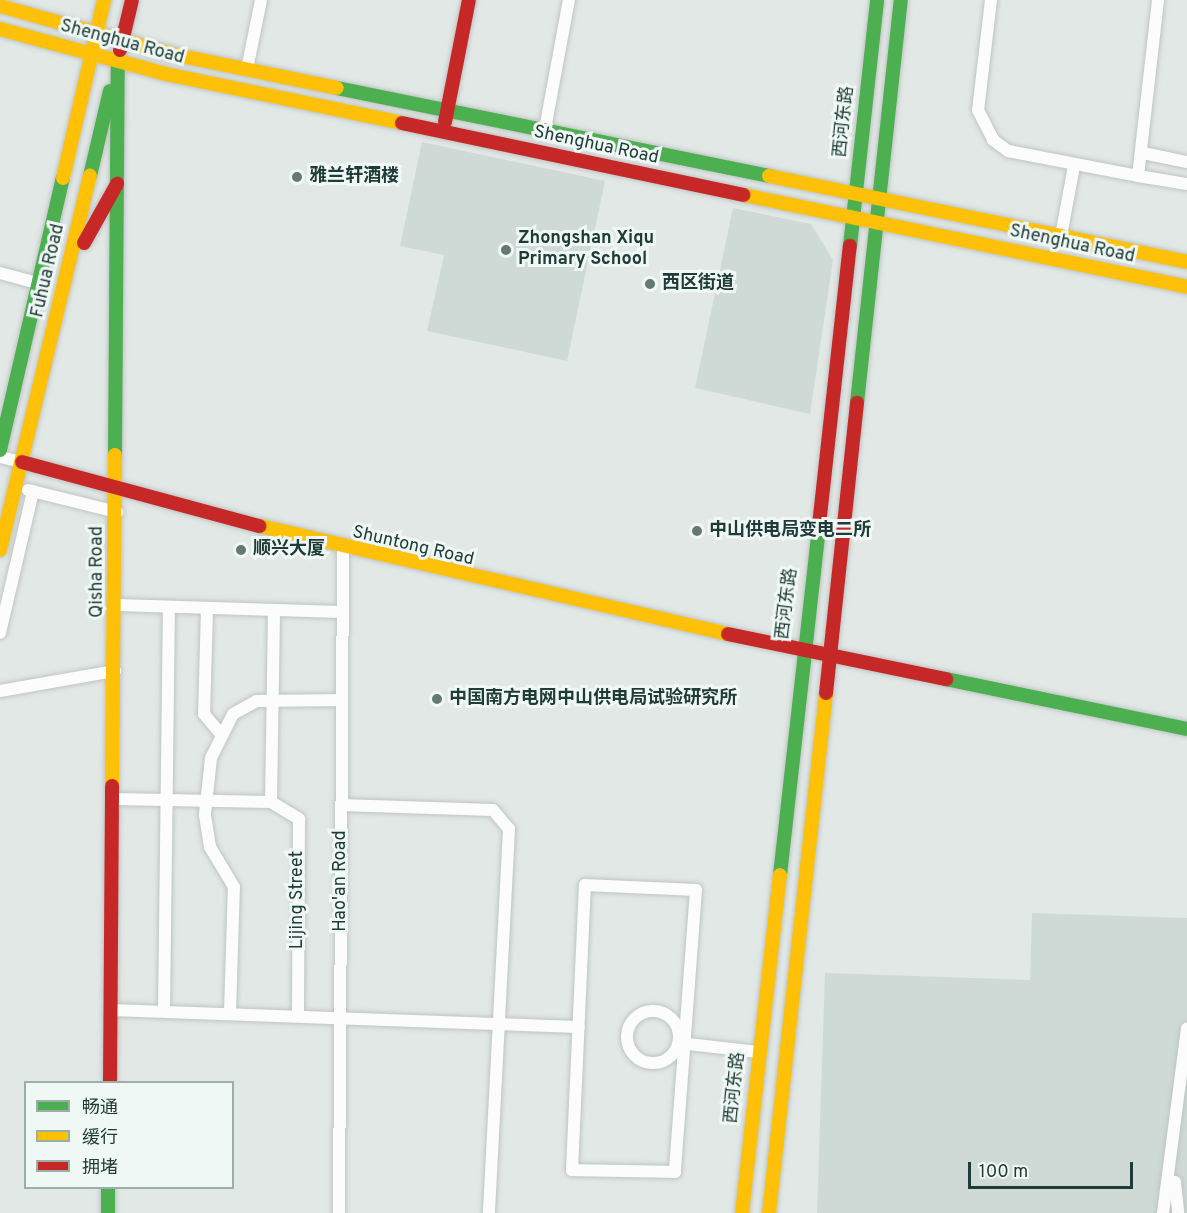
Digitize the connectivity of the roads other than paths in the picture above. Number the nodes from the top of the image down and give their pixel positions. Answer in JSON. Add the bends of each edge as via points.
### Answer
{"nodes":[{"id":1,"x":104,"y":0,"type":"edge"},
{"id":2,"x":132,"y":0,"type":"edge"},
{"id":3,"x":261,"y":0,"type":"edge"},
{"id":4,"x":469,"y":0,"type":"edge"},
{"id":5,"x":569,"y":0,"type":"edge"},
{"id":6,"x":877,"y":0,"type":"edge"},
{"id":7,"x":901,"y":0,"type":"edge"},
{"id":8,"x":991,"y":0,"type":"edge"},
{"id":9,"x":1158,"y":0,"type":"edge"},
{"id":10,"x":0,"y":6,"type":"edge"},
{"id":11,"x":0,"y":29,"type":"edge"},
{"id":12,"x":96,"y":33,"type":"junction"},
{"id":13,"x":123,"y":40,"type":"junction"},
{"id":14,"x":91,"y":54,"type":"junction"},
{"id":15,"x":118,"y":62,"type":"junction"},
{"id":16,"x":246,"y":69,"type":"junction"},
{"id":17,"x":447,"y":110,"type":"junction"},
{"id":18,"x":545,"y":129,"type":"junction"},
{"id":19,"x":443,"y":133,"type":"junction"},
{"id":20,"x":540,"y":153,"type":"junction"},
{"id":21,"x":1143,"y":153,"type":"junction"},
{"id":22,"x":1187,"y":162,"type":"edge"},
{"id":23,"x":1074,"y":166,"type":"junction"},
{"id":24,"x":1138,"y":176,"type":"junction"},
{"id":25,"x":118,"y":183,"type":"junction"},
{"id":26,"x":1187,"y":184,"type":"edge"},
{"id":27,"x":856,"y":192,"type":"junction"},
{"id":28,"x":880,"y":196,"type":"junction"},
{"id":29,"x":55,"y":209,"type":"junction"},
{"id":30,"x":81,"y":216,"type":"junction"},
{"id":31,"x":853,"y":218,"type":"junction"},
{"id":32,"x":877,"y":223,"type":"junction"},
{"id":33,"x":1061,"y":236,"type":"junction"},
{"id":34,"x":1187,"y":262,"type":"edge"},
{"id":35,"x":0,"y":273,"type":"edge"},
{"id":36,"x":38,"y":283,"type":"junction"},
{"id":37,"x":1187,"y":287,"type":"edge"},
{"id":38,"x":62,"y":294,"type":"junction"},
{"id":39,"x":0,"y":450,"type":"edge"},
{"id":40,"x":0,"y":457,"type":"edge"},
{"id":41,"x":22,"y":462,"type":"junction"},
{"id":42,"x":15,"y":486,"type":"junction"},
{"id":43,"x":117,"y":487,"type":"junction"},
{"id":44,"x":33,"y":491,"type":"junction"},
{"id":45,"x":117,"y":512,"type":"junction"},
{"id":46,"x":343,"y":549,"type":"junction"},
{"id":47,"x":0,"y":550,"type":"edge"},
{"id":48,"x":116,"y":605,"type":"junction"},
{"id":49,"x":169,"y":608,"type":"junction"},
{"id":50,"x":207,"y":609,"type":"junction"},
{"id":51,"x":274,"y":612,"type":"junction"},
{"id":52,"x":342,"y":612,"type":"junction"},
{"id":53,"x":0,"y":633,"type":"edge"},
{"id":54,"x":801,"y":650,"type":"junction"},
{"id":55,"x":832,"y":656,"type":"junction"},
{"id":56,"x":115,"y":671,"type":"junction"},
{"id":57,"x":0,"y":691,"type":"edge"},
{"id":58,"x":342,"y":700,"type":"junction"},
{"id":59,"x":273,"y":701,"type":"junction"},
{"id":60,"x":1187,"y":729,"type":"edge"},
{"id":61,"x":221,"y":734,"type":"junction"},
{"id":62,"x":113,"y":799,"type":"junction"},
{"id":63,"x":166,"y":800,"type":"junction"},
{"id":64,"x":205,"y":800,"type":"junction"},
{"id":65,"x":271,"y":802,"type":"junction"},
{"id":66,"x":341,"y":805,"type":"junction"},
{"id":67,"x":111,"y":1010,"type":"junction"},
{"id":68,"x":164,"y":1011,"type":"junction"},
{"id":69,"x":230,"y":1012,"type":"junction"},
{"id":70,"x":298,"y":1014,"type":"junction"},
{"id":71,"x":340,"y":1015,"type":"junction"},
{"id":72,"x":496,"y":1021,"type":"junction"},
{"id":73,"x":579,"y":1027,"type":"junction"},
{"id":74,"x":1187,"y":1029,"type":"edge"},
{"id":75,"x":682,"y":1043,"type":"junction"},
{"id":76,"x":758,"y":1052,"type":"junction"},
{"id":77,"x":110,"y":1081,"type":"edge"},
{"id":78,"x":1173,"y":1166,"type":"junction"},
{"id":79,"x":772,"y":1184,"type":"junction"},
{"id":80,"x":745,"y":1186,"type":"junction"},
{"id":81,"x":108,"y":1189,"type":"edge"},
{"id":82,"x":108,"y":1213,"type":"edge"},
{"id":83,"x":339,"y":1213,"type":"edge"},
{"id":84,"x":489,"y":1213,"type":"edge"},
{"id":85,"x":728,"y":1213,"type":"edge"},
{"id":86,"x":742,"y":1213,"type":"edge"},
{"id":87,"x":769,"y":1213,"type":"edge"},
{"id":88,"x":782,"y":1213,"type":"edge"},
{"id":89,"x":1163,"y":1213,"type":"edge"},
{"id":90,"x":1178,"y":1213,"type":"edge"}],
"edges":[{"from":1,"to":12,"type":"street","name":"Fuhua Road"},
{"from":2,"to":13,"type":"street","name":"Fuhua Road"},
{"from":3,"to":16,"type":"street"},
{"from":4,"to":17,"type":"street"},
{"from":5,"to":18,"type":"street"},
{"from":6,"to":27,"type":"street","name":"西河东路"},
{"from":7,"to":28,"type":"street"},
{"from":8,"to":23,"type":"street","via":[[978,110],[993,140],[1008,151]]},
{"from":9,"to":21,"type":"street"},
{"from":10,"to":12,"type":"street","name":"Shenghua Road"},
{"from":11,"to":14,"type":"street","name":"Shenghua Road"},
{"from":12,"to":13,"type":"street","name":"Shenghua Road"},
{"from":12,"to":14,"type":"street","name":"Fuhua Road"},
{"from":13,"to":15,"type":"street","name":"Fuhua Road"},
{"from":13,"to":16,"type":"street","name":"Shenghua Road"},
{"from":14,"to":15,"type":"street","name":"Shenghua Road"},
{"from":14,"to":29,"type":"street","name":"Fuhua Road"},
{"from":15,"to":19,"type":"street","name":"Shenghua Road"},
{"from":15,"to":25,"type":"street","name":"Qisha Road"},
{"from":15,"to":30,"type":"street","name":"Fuhua Road"},
{"from":16,"to":17,"type":"street","name":"Shenghua Road"},
{"from":17,"to":18,"type":"street","name":"Shenghua Road"},
{"from":17,"to":19,"type":"street"},
{"from":18,"to":20,"type":"street"},
{"from":18,"to":27,"type":"street","name":"Shenghua Road"},
{"from":19,"to":20,"type":"street","name":"Shenghua Road"},
{"from":20,"to":31,"type":"street","name":"Shenghua Road"},
{"from":21,"to":22,"type":"street"},
{"from":21,"to":24,"type":"street"},
{"from":23,"to":24,"type":"street"},
{"from":23,"to":33,"type":"street"},
{"from":24,"to":26,"type":"street"},
{"from":25,"to":38,"type":"street","via":[[92,222]]},
{"from":25,"to":43,"type":"street","name":"Qisha Road"},
{"from":27,"to":28,"type":"street","name":"Shenghua Road"},
{"from":27,"to":31,"type":"street","name":"西河东路"},
{"from":28,"to":32,"type":"street"},
{"from":28,"to":33,"type":"street","name":"Shenghua Road"},
{"from":29,"to":30,"type":"street"},
{"from":29,"to":36,"type":"street","name":"Fuhua Road"},
{"from":30,"to":38,"type":"street","name":"Fuhua Road"},
{"from":31,"to":32,"type":"street","name":"Shenghua Road"},
{"from":31,"to":54,"type":"street","name":"西河东路"},
{"from":32,"to":37,"type":"street","name":"Shenghua Road"},
{"from":32,"to":55,"type":"street"},
{"from":33,"to":34,"type":"street","name":"Shenghua Road"},
{"from":35,"to":36,"type":"street"},
{"from":36,"to":39,"type":"street","name":"Fuhua Road"},
{"from":38,"to":41,"type":"street","name":"Fuhua Road"},
{"from":40,"to":41,"type":"street"},
{"from":41,"to":42,"type":"street","name":"Fuhua Road"},
{"from":41,"to":43,"type":"street","name":"Shuntong Road"},
{"from":42,"to":44,"type":"street"},
{"from":42,"to":47,"type":"street","name":"Fuhua Road"},
{"from":43,"to":45,"type":"street","name":"Qisha Road"},
{"from":43,"to":46,"type":"street","name":"Shuntong Road"},
{"from":44,"to":45,"type":"street"},
{"from":44,"to":53,"type":"street"},
{"from":45,"to":48,"type":"street","name":"Qisha Road"},
{"from":46,"to":52,"type":"street","name":"Hao'an Road"},
{"from":46,"to":54,"type":"street","name":"Shuntong Road"},
{"from":48,"to":49,"type":"street"},
{"from":48,"to":56,"type":"street","name":"Qisha Road"},
{"from":49,"to":50,"type":"street"},
{"from":49,"to":63,"type":"street"},
{"from":50,"to":51,"type":"street"},
{"from":50,"to":61,"type":"street","via":[[204,714]]},
{"from":51,"to":52,"type":"street"},
{"from":51,"to":59,"type":"street"},
{"from":52,"to":58,"type":"street","name":"Hao'an Road"},
{"from":54,"to":55,"type":"street","name":"Shuntong Road"},
{"from":54,"to":76,"type":"street","name":"西河东路"},
{"from":55,"to":60,"type":"street","name":"Shuntong Road"},
{"from":55,"to":79,"type":"street"},
{"from":56,"to":57,"type":"street"},
{"from":56,"to":62,"type":"street","name":"Qisha Road"},
{"from":58,"to":59,"type":"street"},
{"from":58,"to":66,"type":"street","name":"Hao'an Road"},
{"from":59,"to":61,"type":"street","via":[[256,701],[233,714]]},
{"from":59,"to":65,"type":"street"},
{"from":61,"to":64,"type":"street"},
{"from":62,"to":63,"type":"street","name":"Lijing Street"},
{"from":62,"to":67,"type":"street","name":"Qisha Road"},
{"from":63,"to":64,"type":"street","name":"Lijing Street"},
{"from":63,"to":68,"type":"street"},
{"from":64,"to":65,"type":"street","name":"Lijing Street"},
{"from":64,"to":69,"type":"street","via":[[210,847],[234,887]]},
{"from":65,"to":70,"type":"street","name":"Lijing Street","via":[[299,819]]},
{"from":66,"to":71,"type":"street","name":"Hao'an Road"},
{"from":66,"to":72,"type":"street","via":[[493,810],[506,819],[509,829]]},
{"from":67,"to":68,"type":"street"},
{"from":67,"to":77,"type":"street","name":"Qisha Road"},
{"from":68,"to":69,"type":"street"},
{"from":69,"to":70,"type":"street"},
{"from":70,"to":71,"type":"street"},
{"from":71,"to":72,"type":"street"},
{"from":71,"to":83,"type":"street","name":"Hao'an Road"},
{"from":72,"to":73,"type":"street"},
{"from":72,"to":84,"type":"street"},
{"from":73,"to":75,"type":"street","via":[[572,1170],[675,1172]]},
{"from":73,"to":75,"type":"street","via":[[585,885],[696,890]]},
{"from":74,"to":78,"type":"street"},
{"from":75,"to":75,"type":"street","via":[[662,1062],[645,1062],[631,1051],[627,1033],[635,1018],[659,1011],[673,1019]]},
{"from":75,"to":76,"type":"street"},
{"from":76,"to":80,"type":"street","name":"西河东路"},
{"from":78,"to":89,"type":"street"},
{"from":78,"to":90,"type":"street"},
{"from":79,"to":87,"type":"street"},
{"from":79,"to":88,"type":"street"},
{"from":80,"to":85,"type":"street"},
{"from":80,"to":86,"type":"street","name":"西河东路"},
{"from":81,"to":82,"type":"street"}]}
